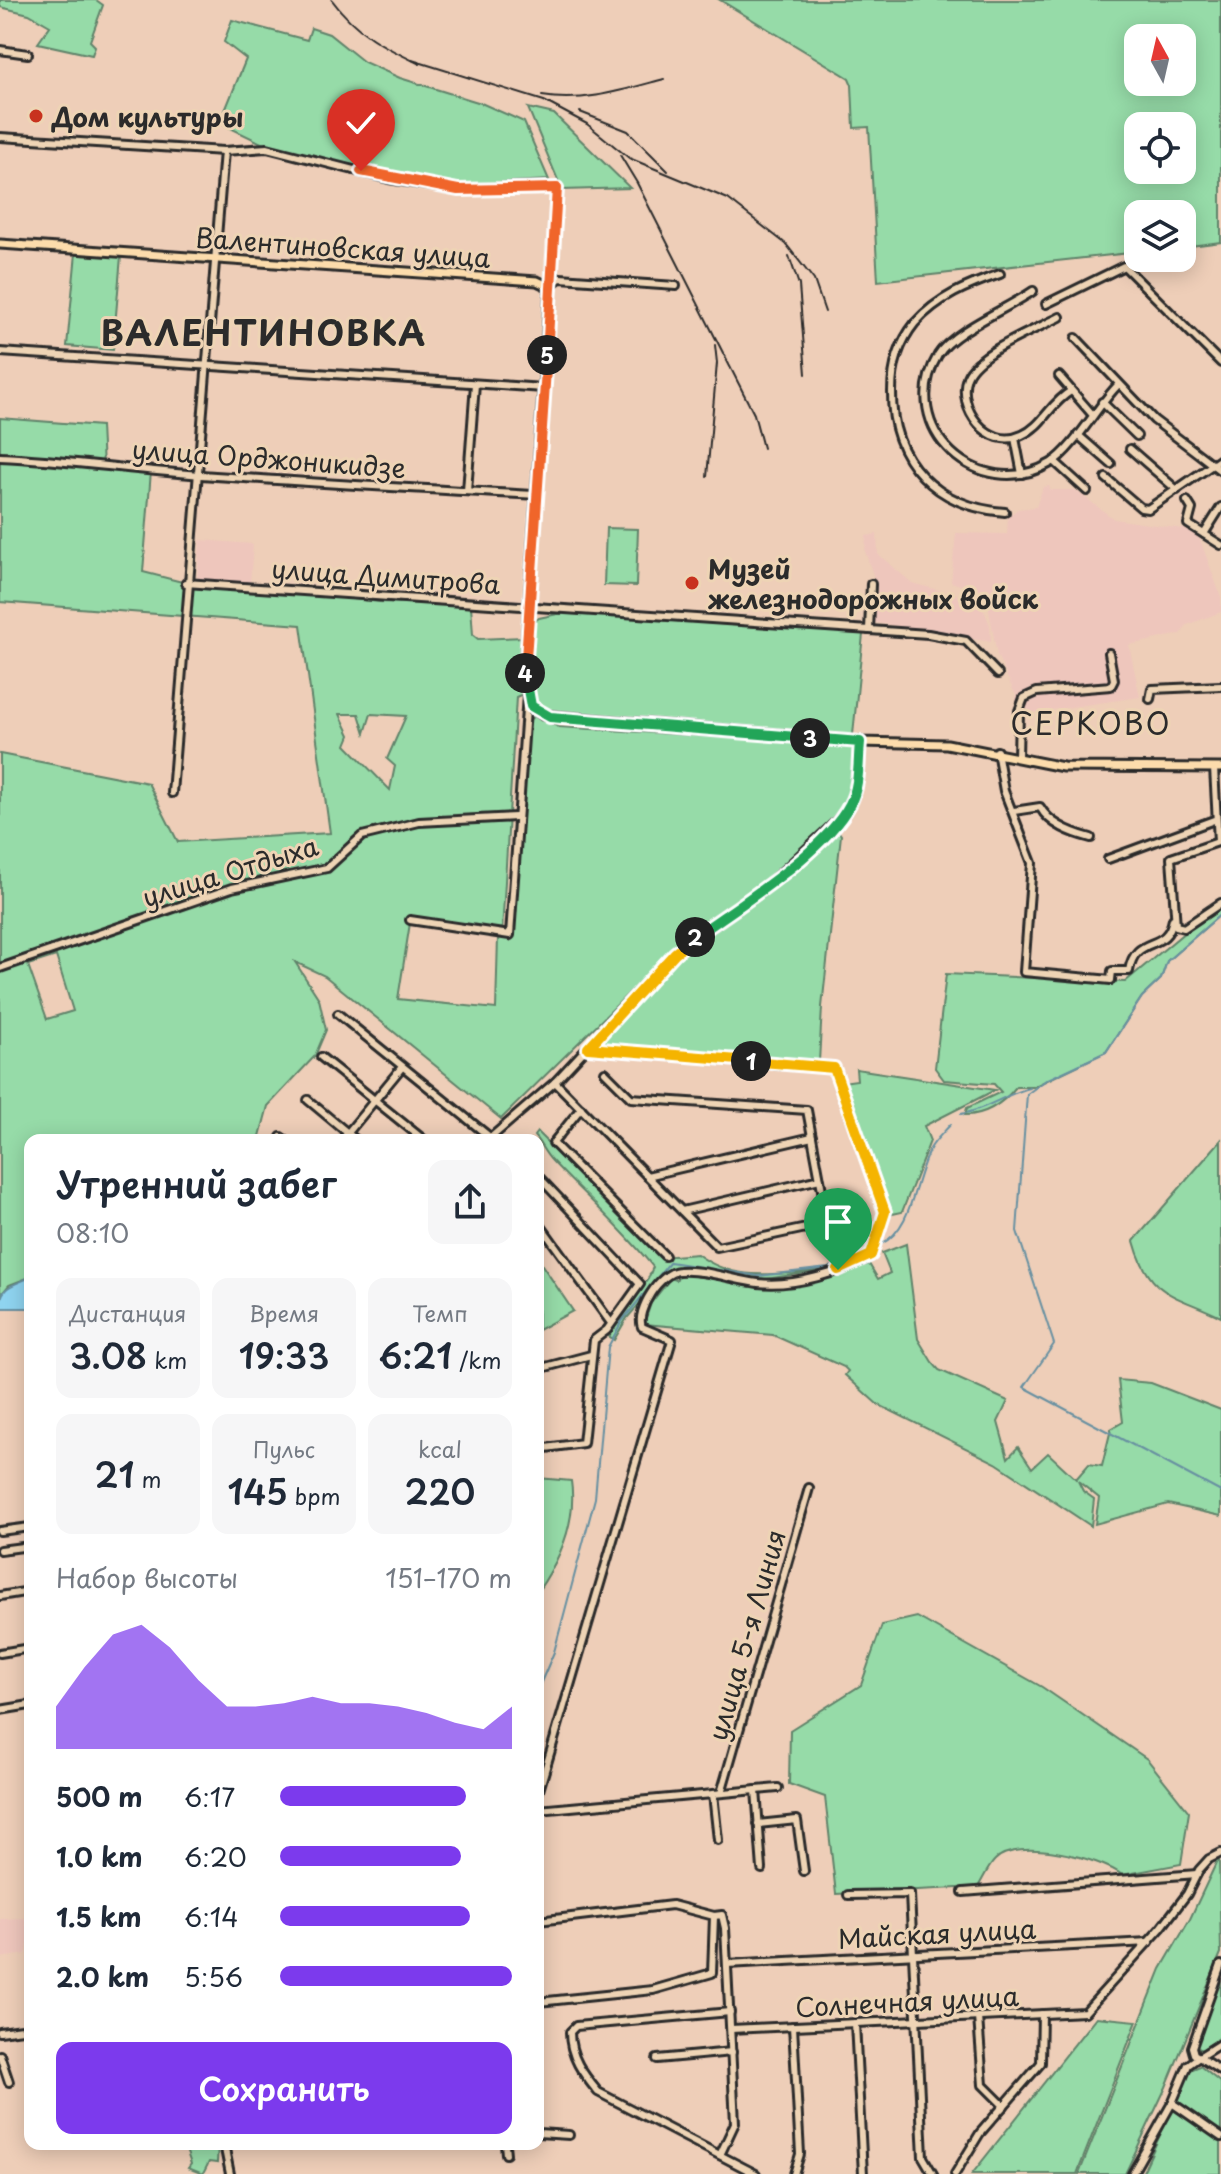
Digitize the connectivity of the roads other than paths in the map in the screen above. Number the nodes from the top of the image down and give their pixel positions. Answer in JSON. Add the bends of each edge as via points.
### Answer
{"nodes":[{"id":1,"x":0,"y":50,"type":"edge"},
{"id":2,"x":28,"y":54,"type":"dead end"},
{"id":3,"x":0,"y":137,"type":"edge"},
{"id":4,"x":224,"y":151,"type":"junction"},
{"id":5,"x":0,"y":244,"type":"edge"},
{"id":6,"x":214,"y":258,"type":"junction"},
{"id":7,"x":1000,"y":274,"type":"dead end"},
{"id":8,"x":676,"y":286,"type":"dead end"},
{"id":9,"x":550,"y":287,"type":"junction"},
{"id":10,"x":1033,"y":291,"type":"dead end"},
{"id":11,"x":1046,"y":304,"type":"dead end"},
{"id":12,"x":1060,"y":317,"type":"dead end"},
{"id":13,"x":1076,"y":338,"type":"dead end"},
{"id":14,"x":0,"y":352,"type":"edge"},
{"id":15,"x":1221,"y":363,"type":"edge"},
{"id":16,"x":207,"y":367,"type":"junction"},
{"id":17,"x":1059,"y":376,"type":"dead end"},
{"id":18,"x":475,"y":384,"type":"junction"},
{"id":19,"x":1118,"y":385,"type":"junction"},
{"id":20,"x":544,"y":388,"type":"junction"},
{"id":21,"x":1071,"y":391,"type":"junction"},
{"id":22,"x":1102,"y":402,"type":"junction"},
{"id":23,"x":1092,"y":414,"type":"junction"},
{"id":24,"x":1078,"y":435,"type":"junction"},
{"id":25,"x":1137,"y":436,"type":"dead end"},
{"id":26,"x":1015,"y":438,"type":"junction"},
{"id":27,"x":1130,"y":449,"type":"dead end"},
{"id":28,"x":0,"y":457,"type":"edge"},
{"id":29,"x":1221,"y":459,"type":"edge"},
{"id":30,"x":1054,"y":461,"type":"junction"},
{"id":31,"x":1111,"y":464,"type":"dead end"},
{"id":32,"x":1213,"y":464,"type":"junction"},
{"id":33,"x":1221,"y":471,"type":"edge"},
{"id":34,"x":1022,"y":474,"type":"junction"},
{"id":35,"x":199,"y":475,"type":"junction"},
{"id":36,"x":1106,"y":478,"type":"dead end"},
{"id":37,"x":1177,"y":490,"type":"junction"},
{"id":38,"x":467,"y":491,"type":"junction"},
{"id":39,"x":1087,"y":491,"type":"dead end"},
{"id":40,"x":536,"y":495,"type":"junction"},
{"id":41,"x":1187,"y":501,"type":"dead end"},
{"id":42,"x":1221,"y":507,"type":"edge"},
{"id":43,"x":1005,"y":512,"type":"dead end"},
{"id":44,"x":1204,"y":534,"type":"junction"},
{"id":45,"x":1221,"y":545,"type":"edge"},
{"id":46,"x":186,"y":583,"type":"junction"},
{"id":47,"x":871,"y":584,"type":"dead end"},
{"id":48,"x":529,"y":609,"type":"junction"},
{"id":49,"x":869,"y":630,"type":"junction"},
{"id":50,"x":1109,"y":653,"type":"dead end"},
{"id":51,"x":998,"y":674,"type":"dead end"},
{"id":52,"x":1221,"y":686,"type":"edge"},
{"id":53,"x":527,"y":695,"type":"junction"},
{"id":54,"x":1150,"y":699,"type":"dead end"},
{"id":55,"x":537,"y":712,"type":"junction"},
{"id":56,"x":523,"y":721,"type":"junction"},
{"id":57,"x":860,"y":742,"type":"junction"},
{"id":58,"x":997,"y":751,"type":"junction"},
{"id":59,"x":1018,"y":757,"type":"junction"},
{"id":60,"x":1218,"y":768,"type":"edge"},
{"id":61,"x":172,"y":793,"type":"dead end"},
{"id":62,"x":1014,"y":811,"type":"junction"},
{"id":63,"x":516,"y":817,"type":"junction"},
{"id":64,"x":1214,"y":820,"type":"junction"},
{"id":65,"x":1091,"y":838,"type":"dead end"},
{"id":66,"x":1219,"y":842,"type":"edge"},
{"id":67,"x":1108,"y":859,"type":"dead end"},
{"id":68,"x":1221,"y":903,"type":"edge"},
{"id":69,"x":1173,"y":919,"type":"junction"},
{"id":70,"x":410,"y":920,"type":"dead end"},
{"id":71,"x":0,"y":968,"type":"edge"},
{"id":72,"x":338,"y":1014,"type":"dead end"},
{"id":73,"x":588,"y":1048,"type":"junction"},
{"id":74,"x":321,"y":1057,"type":"dead end"},
{"id":75,"x":402,"y":1067,"type":"junction"},
{"id":76,"x":605,"y":1072,"type":"dead end"},
{"id":77,"x":555,"y":1082,"type":"junction"},
{"id":78,"x":308,"y":1100,"type":"dead end"},
{"id":79,"x":375,"y":1101,"type":"junction"},
{"id":80,"x":581,"y":1108,"type":"junction"},
{"id":81,"x":348,"y":1133,"type":"joint"},
{"id":82,"x":416,"y":1134,"type":"edge"},
{"id":83,"x":483,"y":1134,"type":"edge"},
{"id":84,"x":495,"y":1134,"type":"edge"},
{"id":85,"x":812,"y":1137,"type":"junction"},
{"id":86,"x":647,"y":1176,"type":"junction"},
{"id":87,"x":820,"y":1179,"type":"junction"},
{"id":88,"x":544,"y":1182,"type":"edge"},
{"id":89,"x":682,"y":1211,"type":"junction"},
{"id":90,"x":544,"y":1230,"type":"edge"},
{"id":91,"x":665,"y":1256,"type":"dead end"},
{"id":92,"x":611,"y":1323,"type":"junction"},
{"id":93,"x":591,"y":1355,"type":"junction"},
{"id":94,"x":544,"y":1367,"type":"edge"},
{"id":95,"x":544,"y":1448,"type":"edge"},
{"id":96,"x":809,"y":1488,"type":"dead end"},
{"id":97,"x":24,"y":1528,"type":"edge"},
{"id":98,"x":0,"y":1531,"type":"edge"},
{"id":99,"x":24,"y":1547,"type":"edge"},
{"id":100,"x":0,"y":1550,"type":"edge"},
{"id":101,"x":24,"y":1592,"type":"edge"},
{"id":102,"x":0,"y":1596,"type":"edge"},
{"id":103,"x":24,"y":1649,"type":"edge"},
{"id":104,"x":0,"y":1653,"type":"edge"},
{"id":105,"x":24,"y":1706,"type":"edge"},
{"id":106,"x":0,"y":1710,"type":"edge"},
{"id":107,"x":544,"y":1774,"type":"edge"},
{"id":108,"x":778,"y":1788,"type":"dead end"},
{"id":109,"x":756,"y":1790,"type":"junction"},
{"id":110,"x":721,"y":1793,"type":"junction"},
{"id":111,"x":713,"y":1794,"type":"junction"},
{"id":112,"x":544,"y":1809,"type":"edge"},
{"id":113,"x":758,"y":1824,"type":"junction"},
{"id":114,"x":718,"y":1840,"type":"dead end"},
{"id":115,"x":1221,"y":1853,"type":"edge"},
{"id":116,"x":762,"y":1869,"type":"dead end"},
{"id":117,"x":804,"y":1871,"type":"dead end"},
{"id":118,"x":1197,"y":1874,"type":"junction"},
{"id":119,"x":963,"y":1892,"type":"dead end"},
{"id":120,"x":848,"y":1895,"type":"dead end"},
{"id":121,"x":714,"y":1916,"type":"junction"},
{"id":122,"x":544,"y":1920,"type":"edge"},
{"id":123,"x":1149,"y":1942,"type":"junction"},
{"id":124,"x":913,"y":1954,"type":"junction"},
{"id":125,"x":727,"y":1964,"type":"junction"},
{"id":126,"x":1221,"y":1965,"type":"edge"},
{"id":127,"x":544,"y":2001,"type":"edge"},
{"id":128,"x":730,"y":2012,"type":"junction"},
{"id":129,"x":1042,"y":2014,"type":"junction"},
{"id":130,"x":978,"y":2017,"type":"junction"},
{"id":131,"x":916,"y":2020,"type":"junction"},
{"id":132,"x":855,"y":2023,"type":"junction"},
{"id":133,"x":793,"y":2026,"type":"junction"},
{"id":134,"x":24,"y":2029,"type":"edge"},
{"id":135,"x":731,"y":2029,"type":"junction"},
{"id":136,"x":0,"y":2032,"type":"edge"},
{"id":137,"x":1221,"y":2043,"type":"edge"},
{"id":138,"x":732,"y":2052,"type":"junction"},
{"id":139,"x":0,"y":2055,"type":"edge"},
{"id":140,"x":1199,"y":2057,"type":"junction"},
{"id":141,"x":657,"y":2059,"type":"dead end"},
{"id":142,"x":1221,"y":2071,"type":"edge"},
{"id":143,"x":9,"y":2082,"type":"dead end"},
{"id":144,"x":1172,"y":2103,"type":"junction"},
{"id":145,"x":1004,"y":2106,"type":"junction"},
{"id":146,"x":544,"y":2133,"type":"edge"},
{"id":147,"x":569,"y":2135,"type":"dead end"},
{"id":148,"x":1221,"y":2137,"type":"edge"},
{"id":149,"x":225,"y":2150,"type":"edge"},
{"id":150,"x":506,"y":2150,"type":"edge"},
{"id":151,"x":506,"y":2154,"type":"dead end"},
{"id":152,"x":720,"y":2155,"type":"junction"},
{"id":153,"x":230,"y":2174,"type":"edge"},
{"id":154,"x":756,"y":2174,"type":"edge"},
{"id":155,"x":794,"y":2174,"type":"edge"},
{"id":156,"x":863,"y":2174,"type":"edge"},
{"id":157,"x":933,"y":2174,"type":"edge"},
{"id":158,"x":955,"y":2174,"type":"edge"},
{"id":159,"x":1132,"y":2174,"type":"edge"}],
"edges":[{"from":1,"to":2,"type":"street"},
{"from":3,"to":4,"type":"street"},
{"from":4,"to":6,"type":"street"},
{"from":4,"to":9,"type":"street","via":[[267,148],[389,179],[458,190],[557,188]]},
{"from":5,"to":6,"type":"main road","name":"Валентиновская улица"},
{"from":6,"to":9,"type":"main road","name":"Валентиновская улица","via":[[537,281]]},
{"from":6,"to":16,"type":"street"},
{"from":7,"to":43,"type":"street","via":[[947,296],[913,326],[893,370],[892,416],[902,449],[922,478],[959,504]]},
{"from":8,"to":9,"type":"street","name":"Валентиновская улица","via":[[560,278]]},
{"from":9,"to":20,"type":"main road"},
{"from":10,"to":34,"type":"street","via":[[960,332],[939,353],[926,389],[932,422],[961,462],[984,473]]},
{"from":11,"to":15,"type":"street","via":[[1124,266]]},
{"from":12,"to":26,"type":"street","via":[[986,356],[968,375],[965,391],[980,428],[993,436]]},
{"from":13,"to":19,"type":"street"},
{"from":14,"to":16,"type":"street"},
{"from":16,"to":18,"type":"street"},
{"from":16,"to":35,"type":"street"},
{"from":17,"to":21,"type":"street"},
{"from":18,"to":20,"type":"street"},
{"from":18,"to":38,"type":"street"},
{"from":19,"to":22,"type":"street"},
{"from":19,"to":32,"type":"street"},
{"from":20,"to":40,"type":"main road"},
{"from":21,"to":23,"type":"street"},
{"from":21,"to":26,"type":"street","via":[[1051,405],[1037,426]]},
{"from":22,"to":23,"type":"street"},
{"from":22,"to":25,"type":"street"},
{"from":23,"to":24,"type":"street"},
{"from":24,"to":30,"type":"street"},
{"from":24,"to":31,"type":"street"},
{"from":26,"to":34,"type":"street"},
{"from":27,"to":37,"type":"street"},
{"from":28,"to":35,"type":"street","name":"улица Орджоникидзе"},
{"from":29,"to":32,"type":"street"},
{"from":30,"to":34,"type":"street"},
{"from":30,"to":39,"type":"street"},
{"from":32,"to":33,"type":"street"},
{"from":32,"to":37,"type":"street"},
{"from":35,"to":38,"type":"street","name":"улица Орджоникидзе"},
{"from":35,"to":46,"type":"street"},
{"from":36,"to":37,"type":"street","via":[[1145,509]]},
{"from":38,"to":40,"type":"street","name":"улица Орджоникидзе"},
{"from":40,"to":48,"type":"main road"},
{"from":41,"to":44,"type":"street","via":[[1192,510],[1187,522]]},
{"from":42,"to":44,"type":"street"},
{"from":44,"to":45,"type":"street"},
{"from":46,"to":48,"type":"street","name":"улица Димитрова"},
{"from":46,"to":61,"type":"street"},
{"from":47,"to":49,"type":"street"},
{"from":48,"to":49,"type":"street","name":"улица Димитрова"},
{"from":48,"to":53,"type":"main road"},
{"from":49,"to":51,"type":"street","name":"улица Димитрова","via":[[966,641]]},
{"from":50,"to":59,"type":"street","via":[[1111,686],[1037,692],[1024,698]]},
{"from":52,"to":54,"type":"street","via":[[1152,689]]},
{"from":53,"to":55,"type":"main road"},
{"from":53,"to":56,"type":"street"},
{"from":55,"to":56,"type":"street"},
{"from":55,"to":57,"type":"main road","via":[[560,719]]},
{"from":56,"to":63,"type":"street"},
{"from":57,"to":58,"type":"main road","via":[[940,743]]},
{"from":57,"to":73,"type":"street","via":[[856,785],[840,818],[765,888],[675,953]]},
{"from":58,"to":59,"type":"main road"},
{"from":58,"to":62,"type":"street","via":[[999,776]]},
{"from":59,"to":60,"type":"main road","via":[[1063,767]]},
{"from":60,"to":64,"type":"street"},
{"from":62,"to":65,"type":"street","via":[[1040,807],[1051,821]]},
{"from":62,"to":69,"type":"street","via":[[1032,863],[1024,972],[1111,980],[1112,971],[1129,971],[1131,958],[1145,944],[1170,935]]},
{"from":63,"to":70,"type":"street","via":[[510,935]]},
{"from":63,"to":71,"type":"street","name":"улица Отдыха","via":[[419,822],[362,836],[327,868],[232,888]]},
{"from":64,"to":66,"type":"street"},
{"from":64,"to":67,"type":"street"},
{"from":66,"to":69,"type":"street","via":[[1171,858]]},
{"from":68,"to":69,"type":"street","via":[[1184,928]]},
{"from":72,"to":75,"type":"street"},
{"from":73,"to":77,"type":"street"},
{"from":73,"to":107,"type":"street","via":[[834,1068],[884,1220],[874,1251],[847,1267],[773,1284],[681,1270],[663,1279],[643,1309],[642,1327],[672,1340]]},
{"from":74,"to":79,"type":"street"},
{"from":75,"to":79,"type":"street"},
{"from":75,"to":83,"type":"street"},
{"from":76,"to":85,"type":"street","via":[[631,1098],[807,1110]]},
{"from":77,"to":80,"type":"street"},
{"from":77,"to":84,"type":"street"},
{"from":78,"to":81,"type":"street"},
{"from":79,"to":81,"type":"street"},
{"from":79,"to":82,"type":"street"},
{"from":80,"to":86,"type":"street"},
{"from":80,"to":91,"type":"street","via":[[553,1143]]},
{"from":85,"to":86,"type":"street"},
{"from":85,"to":87,"type":"street"},
{"from":86,"to":89,"type":"street"},
{"from":87,"to":89,"type":"street"},
{"from":87,"to":89,"type":"street","via":[[825,1224],[717,1247]]},
{"from":88,"to":92,"type":"street","via":[[640,1284]]},
{"from":90,"to":92,"type":"street"},
{"from":92,"to":93,"type":"street","via":[[594,1340]]},
{"from":93,"to":94,"type":"street"},
{"from":93,"to":95,"type":"street","via":[[583,1443]]},
{"from":96,"to":110,"type":"street","name":"улица 5-я Линия"},
{"from":97,"to":98,"type":"street"},
{"from":99,"to":100,"type":"street"},
{"from":101,"to":102,"type":"street"},
{"from":103,"to":104,"type":"street"},
{"from":105,"to":106,"type":"street"},
{"from":108,"to":109,"type":"street"},
{"from":109,"to":110,"type":"street"},
{"from":109,"to":113,"type":"street"},
{"from":110,"to":111,"type":"street"},
{"from":111,"to":112,"type":"street"},
{"from":111,"to":114,"type":"street"},
{"from":113,"to":116,"type":"street"},
{"from":113,"to":117,"type":"street","via":[[797,1820]]},
{"from":115,"to":118,"type":"street"},
{"from":118,"to":119,"type":"street"},
{"from":118,"to":123,"type":"street"},
{"from":120,"to":124,"type":"street","via":[[909,1892]]},
{"from":121,"to":122,"type":"street","via":[[672,1905]]},
{"from":121,"to":125,"type":"street","via":[[722,1915]]},
{"from":121,"to":127,"type":"street","via":[[712,1973],[653,1990]]},
{"from":123,"to":124,"type":"street","name":"Майская улица"},
{"from":123,"to":129,"type":"street","name":"Солнечная улица","via":[[1085,2012]]},
{"from":124,"to":125,"type":"street","name":"Майская улица"},
{"from":124,"to":131,"type":"street"},
{"from":125,"to":128,"type":"street"},
{"from":126,"to":140,"type":"street","via":[[1192,2047]]},
{"from":128,"to":135,"type":"street"},
{"from":128,"to":152,"type":"street","via":[[576,2026],[570,2032],[582,2073],[598,2092]]},
{"from":129,"to":130,"type":"street","name":"Солнечная улица"},
{"from":129,"to":145,"type":"street","via":[[1041,2063]]},
{"from":130,"to":131,"type":"street","name":"Солнечная улица"},
{"from":130,"to":145,"type":"street","via":[[983,2085]]},
{"from":131,"to":132,"type":"street","name":"Солнечная улица"},
{"from":131,"to":157,"type":"street","via":[[923,2157]]},
{"from":132,"to":133,"type":"street","name":"Солнечная улица"},
{"from":132,"to":156,"type":"street"},
{"from":133,"to":135,"type":"street","name":"Солнечная улица"},
{"from":133,"to":155,"type":"street","via":[[800,2154]]},
{"from":134,"to":136,"type":"street"},
{"from":135,"to":138,"type":"street"},
{"from":137,"to":140,"type":"street"},
{"from":138,"to":141,"type":"street"},
{"from":138,"to":152,"type":"street","via":[[735,2126]]},
{"from":139,"to":143,"type":"street"},
{"from":140,"to":142,"type":"street"},
{"from":140,"to":144,"type":"street","via":[[1188,2065]]},
{"from":144,"to":148,"type":"street"},
{"from":144,"to":159,"type":"street"},
{"from":145,"to":158,"type":"street"},
{"from":146,"to":147,"type":"street"},
{"from":149,"to":153,"type":"street"},
{"from":150,"to":151,"type":"street"},
{"from":152,"to":154,"type":"street"}]}
